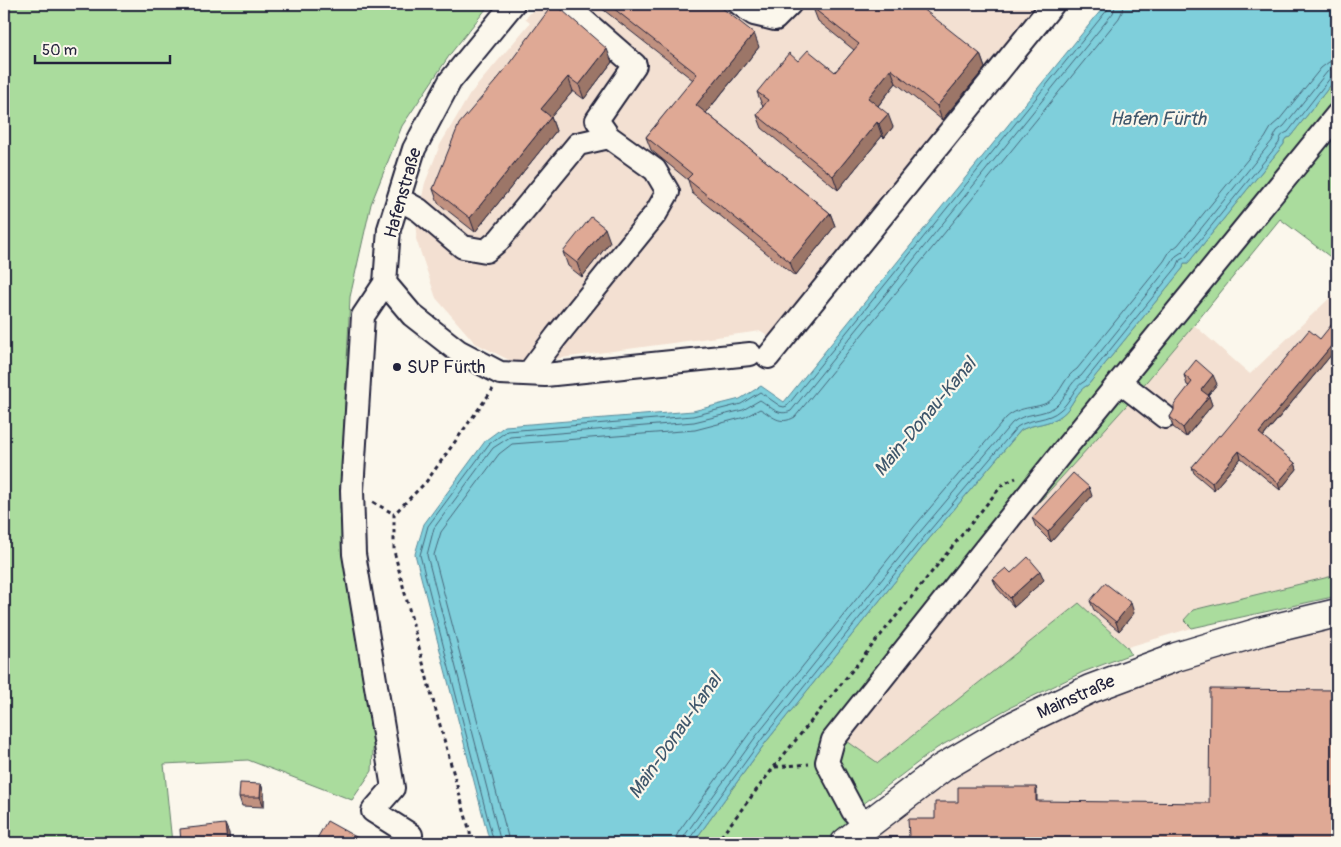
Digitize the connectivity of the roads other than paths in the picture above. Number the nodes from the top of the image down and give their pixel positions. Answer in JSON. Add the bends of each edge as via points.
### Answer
{"nodes":[{"id":1,"x":512,"y":4,"type":"edge"},
{"id":2,"x":564,"y":4,"type":"edge"},
{"id":3,"x":740,"y":4,"type":"edge"},
{"id":4,"x":790,"y":4,"type":"edge"},
{"id":5,"x":1053,"y":4,"type":"edge"},
{"id":6,"x":1337,"y":115,"type":"edge"},
{"id":7,"x":609,"y":137,"type":"junction"},
{"id":8,"x":399,"y":199,"type":"junction"},
{"id":9,"x":385,"y":283,"type":"junction"},
{"id":10,"x":528,"y":374,"type":"junction"},
{"id":11,"x":1120,"y":382,"type":"junction"},
{"id":12,"x":1164,"y":417,"type":"dead end"},
{"id":13,"x":1337,"y":613,"type":"edge"},
{"id":14,"x":866,"y":826,"type":"junction"},
{"id":15,"x":410,"y":835,"type":"dead end"},
{"id":16,"x":846,"y":843,"type":"edge"}],
"edges":[{"from":1,"to":8,"type":"street","name":"Hafenstraße","via":[[450,81],[414,149]]},
{"from":2,"to":7,"type":"street","via":[[636,66],[597,120]]},
{"from":3,"to":4,"type":"street","via":[[754,14],[775,19]]},
{"from":5,"to":10,"type":"street","via":[[759,355]]},
{"from":6,"to":11,"type":"street"},
{"from":7,"to":8,"type":"street","via":[[578,144],[499,240],[486,251],[463,247],[419,210]]},
{"from":7,"to":10,"type":"street","via":[[655,170],[668,192],[656,213]]},
{"from":8,"to":9,"type":"street","name":"Hafenstraße","via":[[389,229]]},
{"from":9,"to":10,"type":"street","via":[[412,315],[458,351],[500,373]]},
{"from":9,"to":15,"type":"street","via":[[363,316],[352,490],[354,554],[393,788],[373,812]]},
{"from":11,"to":12,"type":"street"},
{"from":11,"to":14,"type":"street","via":[[833,740],[827,762],[853,812]]},
{"from":13,"to":14,"type":"main road","name":"Mainstraße","via":[[1176,657],[1090,689],[1015,725],[942,768]]},
{"from":14,"to":16,"type":"main road","name":"Mainstraße"}]}
